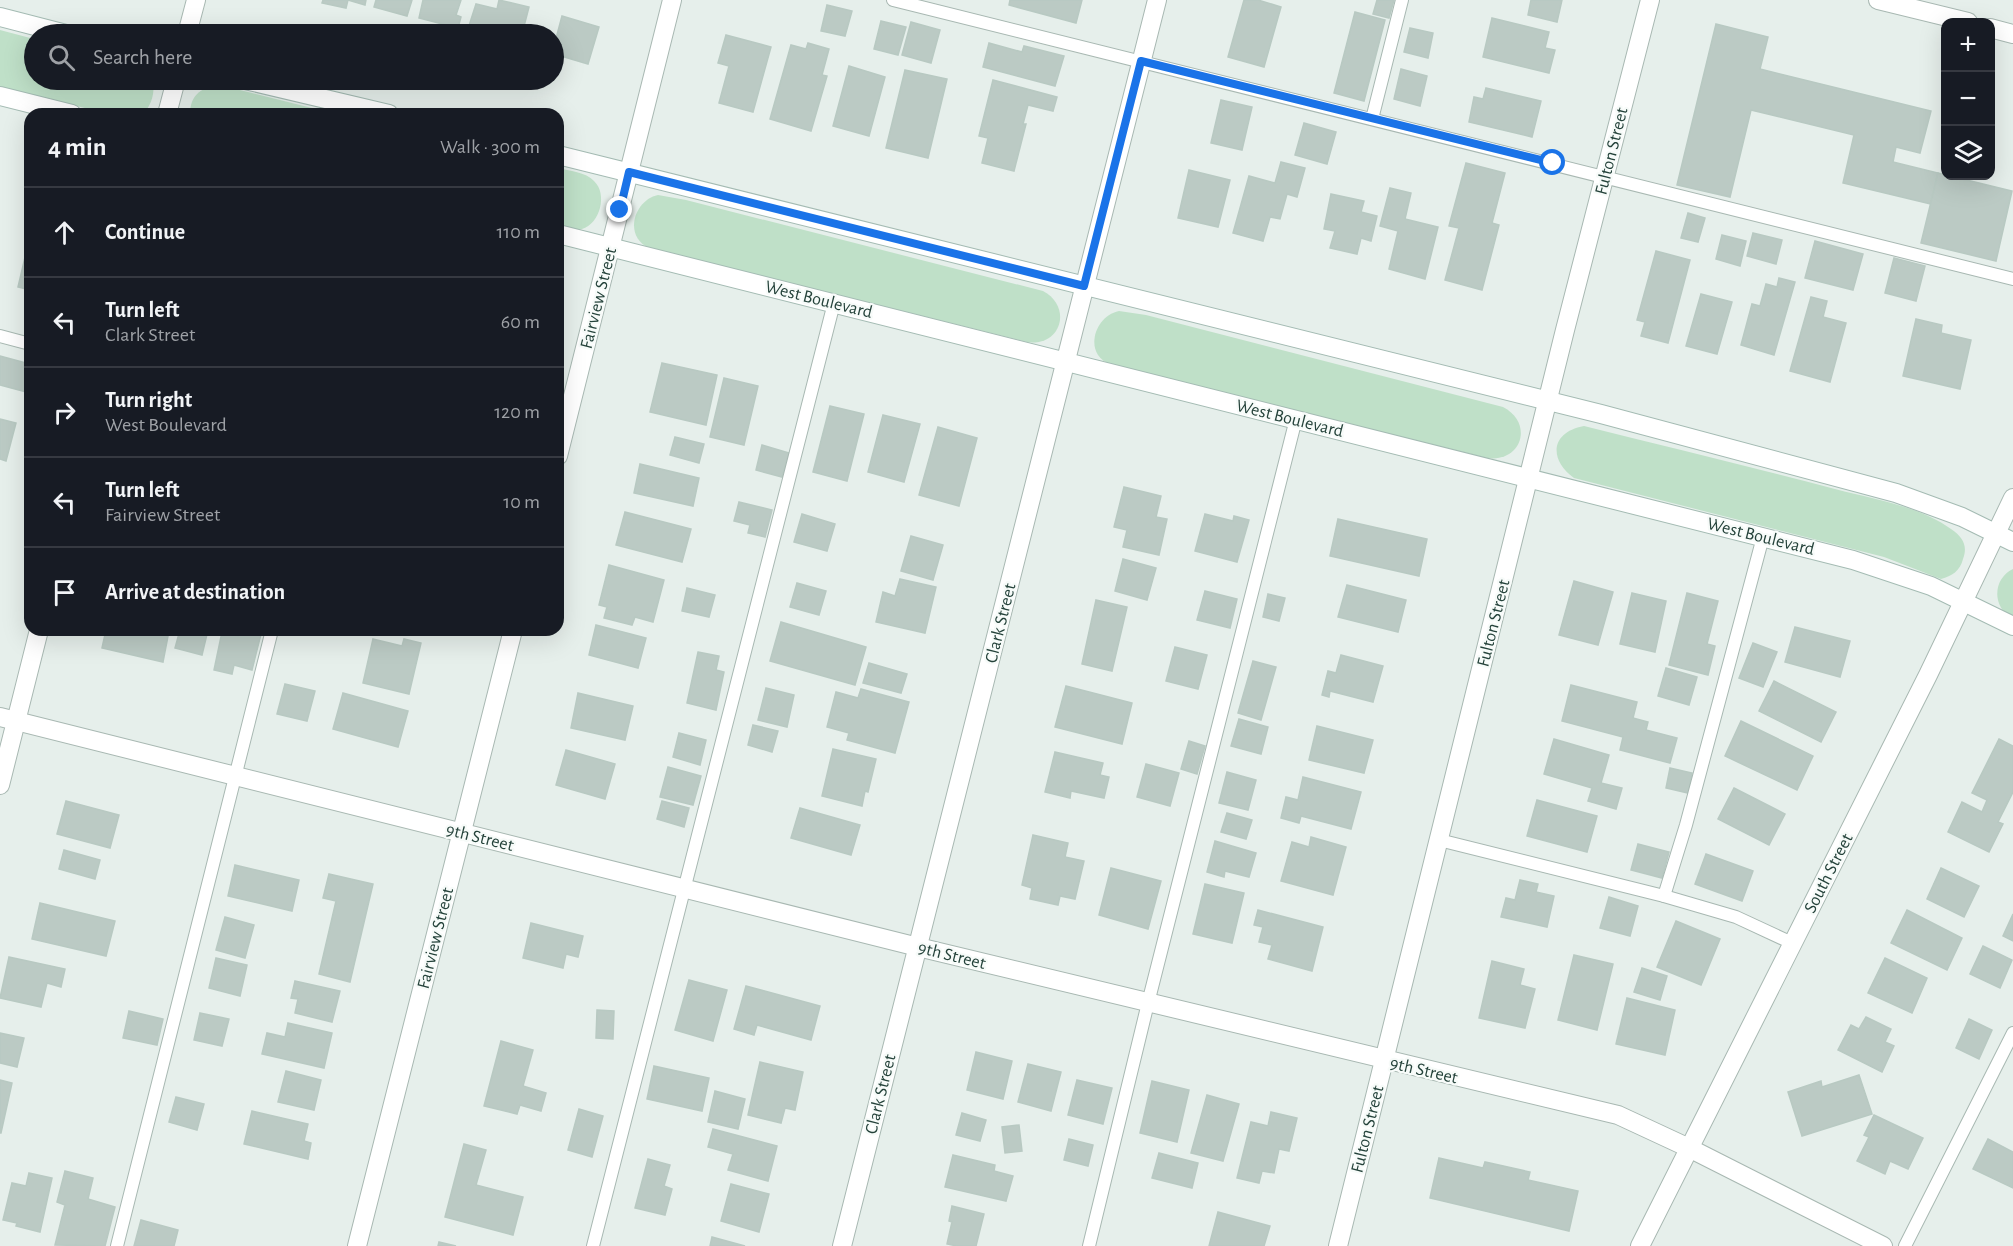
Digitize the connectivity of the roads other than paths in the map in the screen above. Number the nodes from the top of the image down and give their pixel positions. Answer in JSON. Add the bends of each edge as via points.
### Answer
{"nodes":[{"id":1,"x":196,"y":0,"type":"edge"},
{"id":2,"x":672,"y":0,"type":"edge"},
{"id":3,"x":893,"y":0,"type":"edge"},
{"id":4,"x":1157,"y":0,"type":"edge"},
{"id":5,"x":1402,"y":0,"type":"edge"},
{"id":6,"x":1650,"y":0,"type":"edge"},
{"id":7,"x":1878,"y":0,"type":"edge"},
{"id":8,"x":909,"y":2,"type":"edge"},
{"id":9,"x":0,"y":18,"type":"edge"},
{"id":10,"x":1952,"y":18,"type":"edge"},
{"id":11,"x":25,"y":24,"type":"edge"},
{"id":12,"x":190,"y":24,"type":"edge"},
{"id":13,"x":1995,"y":29,"type":"edge"},
{"id":14,"x":2013,"y":34,"type":"edge"},
{"id":15,"x":1141,"y":61,"type":"junction"},
{"id":16,"x":173,"y":90,"type":"edge"},
{"id":17,"x":287,"y":90,"type":"edge"},
{"id":18,"x":0,"y":96,"type":"edge"},
{"id":19,"x":48,"y":108,"type":"edge"},
{"id":20,"x":169,"y":108,"type":"edge"},
{"id":21,"x":364,"y":108,"type":"edge"},
{"id":22,"x":1372,"y":119,"type":"junction"},
{"id":23,"x":564,"y":156,"type":"edge"},
{"id":24,"x":629,"y":172,"type":"junction"},
{"id":25,"x":1605,"y":176,"type":"junction"},
{"id":26,"x":564,"y":235,"type":"edge"},
{"id":27,"x":612,"y":247,"type":"junction"},
{"id":28,"x":2013,"y":279,"type":"edge"},
{"id":29,"x":1084,"y":286,"type":"junction"},
{"id":30,"x":834,"y":303,"type":"junction"},
{"id":31,"x":0,"y":336,"type":"edge"},
{"id":32,"x":24,"y":342,"type":"edge"},
{"id":33,"x":1065,"y":361,"type":"junction"},
{"id":34,"x":1548,"y":400,"type":"junction"},
{"id":35,"x":1296,"y":419,"type":"junction"},
{"id":36,"x":564,"y":433,"type":"edge"},
{"id":37,"x":1530,"y":477,"type":"junction"},
{"id":38,"x":2013,"y":498,"type":"edge"},
{"id":39,"x":1996,"y":533,"type":"junction"},
{"id":40,"x":1763,"y":537,"type":"junction"},
{"id":41,"x":2013,"y":542,"type":"edge"},
{"id":42,"x":1964,"y":602,"type":"junction"},
{"id":43,"x":2013,"y":626,"type":"edge"},
{"id":44,"x":37,"y":636,"type":"edge"},
{"id":45,"x":270,"y":636,"type":"edge"},
{"id":46,"x":511,"y":636,"type":"edge"},
{"id":47,"x":8,"y":719,"type":"edge"},
{"id":48,"x":234,"y":776,"type":"junction"},
{"id":49,"x":0,"y":785,"type":"edge"},
{"id":50,"x":461,"y":832,"type":"junction"},
{"id":51,"x":1439,"y":840,"type":"junction"},
{"id":52,"x":684,"y":889,"type":"junction"},
{"id":53,"x":1664,"y":896,"type":"junction"},
{"id":54,"x":1792,"y":943,"type":"junction"},
{"id":55,"x":918,"y":947,"type":"junction"},
{"id":56,"x":1148,"y":1003,"type":"junction"},
{"id":57,"x":2013,"y":1033,"type":"edge"},
{"id":58,"x":1384,"y":1060,"type":"junction"},
{"id":59,"x":1689,"y":1148,"type":"junction"},
{"id":60,"x":117,"y":1246,"type":"edge"},
{"id":61,"x":357,"y":1246,"type":"edge"},
{"id":62,"x":593,"y":1246,"type":"edge"},
{"id":63,"x":842,"y":1246,"type":"edge"},
{"id":64,"x":1089,"y":1246,"type":"edge"},
{"id":65,"x":1338,"y":1246,"type":"edge"},
{"id":66,"x":1640,"y":1246,"type":"edge"},
{"id":67,"x":1883,"y":1246,"type":"edge"},
{"id":68,"x":1905,"y":1246,"type":"edge"}],
"edges":[{"from":1,"to":12,"type":"street"},
{"from":2,"to":24,"type":"street","name":"Fairview Street"},
{"from":3,"to":8,"type":"lane"},
{"from":4,"to":15,"type":"street","name":"Clark Street"},
{"from":5,"to":22,"type":"lane"},
{"from":6,"to":25,"type":"street","name":"Fulton Street"},
{"from":7,"to":10,"type":"street"},
{"from":8,"to":15,"type":"lane"},
{"from":9,"to":11,"type":"street"},
{"from":13,"to":14,"type":"street"},
{"from":15,"to":22,"type":"lane"},
{"from":15,"to":29,"type":"street","name":"Clark Street"},
{"from":16,"to":20,"type":"street"},
{"from":17,"to":21,"type":"street"},
{"from":18,"to":19,"type":"street"},
{"from":22,"to":25,"type":"lane"},
{"from":23,"to":24,"type":"street"},
{"from":24,"to":27,"type":"street","name":"Fairview Street"},
{"from":24,"to":29,"type":"street"},
{"from":25,"to":28,"type":"lane"},
{"from":25,"to":34,"type":"street","name":"Fulton Street"},
{"from":26,"to":27,"type":"street","name":"West Boulevard"},
{"from":27,"to":30,"type":"street","name":"West Boulevard"},
{"from":27,"to":36,"type":"street","name":"Fairview Street"},
{"from":29,"to":33,"type":"street","name":"Clark Street"},
{"from":29,"to":34,"type":"street"},
{"from":30,"to":33,"type":"street","name":"West Boulevard"},
{"from":30,"to":52,"type":"lane"},
{"from":31,"to":32,"type":"lane"},
{"from":33,"to":35,"type":"street","name":"West Boulevard"},
{"from":33,"to":55,"type":"street","name":"Clark Street"},
{"from":34,"to":37,"type":"street","name":"Fulton Street"},
{"from":34,"to":39,"type":"street","via":[[1896,493]]},
{"from":35,"to":37,"type":"street","name":"West Boulevard"},
{"from":35,"to":56,"type":"lane"},
{"from":37,"to":40,"type":"street","name":"West Boulevard"},
{"from":37,"to":51,"type":"street","name":"Fulton Street"},
{"from":38,"to":39,"type":"street","name":"South Street"},
{"from":39,"to":41,"type":"street"},
{"from":39,"to":42,"type":"street","name":"South Street"},
{"from":40,"to":42,"type":"street","name":"West Boulevard","via":[[1895,573]]},
{"from":40,"to":53,"type":"lane"},
{"from":42,"to":43,"type":"street","name":"West Boulevard"},
{"from":42,"to":54,"type":"street","name":"South Street"},
{"from":44,"to":47,"type":"street"},
{"from":45,"to":48,"type":"lane"},
{"from":46,"to":50,"type":"street","name":"Fairview Street"},
{"from":47,"to":48,"type":"street","name":"9th Street"},
{"from":47,"to":49,"type":"street"},
{"from":48,"to":50,"type":"street","name":"9th Street"},
{"from":48,"to":60,"type":"lane"},
{"from":50,"to":52,"type":"street","name":"9th Street"},
{"from":50,"to":61,"type":"street","name":"Fairview Street"},
{"from":51,"to":53,"type":"lane"},
{"from":51,"to":58,"type":"street","name":"Fulton Street"},
{"from":52,"to":55,"type":"street","name":"9th Street"},
{"from":52,"to":62,"type":"lane"},
{"from":53,"to":54,"type":"lane","via":[[1736,917]]},
{"from":54,"to":59,"type":"street","name":"South Street"},
{"from":55,"to":56,"type":"street","name":"9th Street"},
{"from":55,"to":63,"type":"street","name":"Clark Street"},
{"from":56,"to":58,"type":"street","name":"9th Street"},
{"from":56,"to":64,"type":"lane"},
{"from":57,"to":68,"type":"lane"},
{"from":58,"to":59,"type":"street","name":"9th Street","via":[[1618,1115]]},
{"from":58,"to":65,"type":"street","name":"Fulton Street"},
{"from":59,"to":66,"type":"street","name":"South Street"},
{"from":59,"to":67,"type":"street","name":"9th Street"}]}
